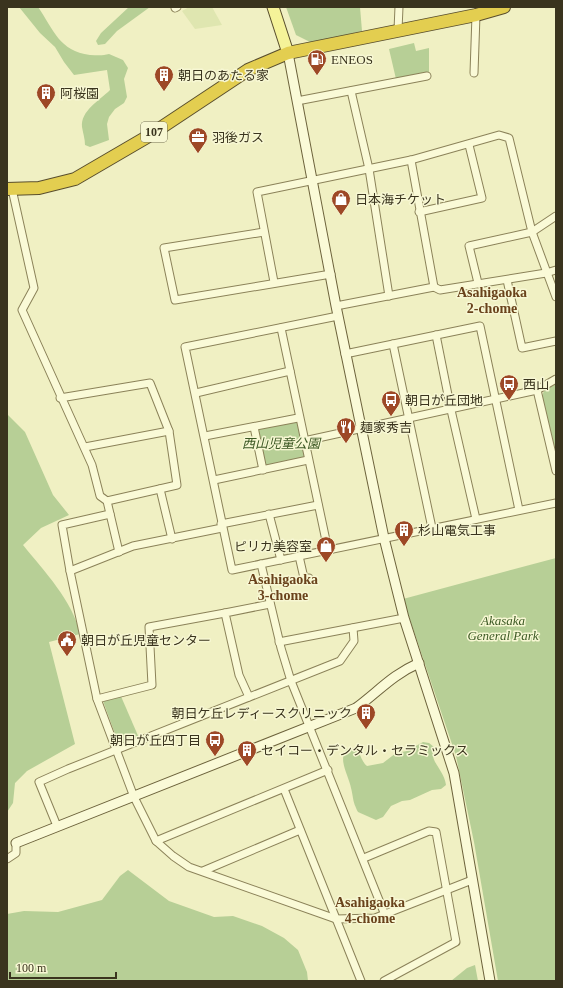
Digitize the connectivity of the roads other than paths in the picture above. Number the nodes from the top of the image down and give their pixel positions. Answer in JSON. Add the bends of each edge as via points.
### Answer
{"nodes":[{"id":1,"x":273,"y":7,"type":"edge"},
{"id":2,"x":399,"y":7,"type":"edge"},
{"id":3,"x":504,"y":7,"type":"edge"},
{"id":4,"x":476,"y":15,"type":"junction"},
{"id":5,"x":398,"y":30,"type":"junction"},
{"id":6,"x":288,"y":53,"type":"junction"},
{"id":7,"x":474,"y":73,"type":"dead end"},
{"id":8,"x":427,"y":76,"type":"dead end"},
{"id":9,"x":351,"y":91,"type":"junction"},
{"id":10,"x":297,"y":101,"type":"junction"},
{"id":11,"x":469,"y":145,"type":"junction"},
{"id":12,"x":411,"y":160,"type":"junction"},
{"id":13,"x":369,"y":169,"type":"junction"},
{"id":14,"x":311,"y":180,"type":"junction"},
{"id":15,"x":9,"y":189,"type":"edge"},
{"id":16,"x":420,"y":212,"type":"junction"},
{"id":17,"x":556,"y":216,"type":"edge"},
{"id":18,"x":264,"y":232,"type":"junction"},
{"id":19,"x":532,"y":232,"type":"junction"},
{"id":20,"x":556,"y":270,"type":"edge"},
{"id":21,"x":546,"y":273,"type":"junction"},
{"id":22,"x":331,"y":274,"type":"junction"},
{"id":23,"x":507,"y":280,"type":"junction"},
{"id":24,"x":274,"y":282,"type":"junction"},
{"id":25,"x":478,"y":283,"type":"junction"},
{"id":26,"x":434,"y":287,"type":"junction"},
{"id":27,"x":389,"y":296,"type":"junction"},
{"id":28,"x":556,"y":297,"type":"edge"},
{"id":29,"x":336,"y":306,"type":"junction"},
{"id":30,"x":338,"y":316,"type":"junction"},
{"id":31,"x":280,"y":328,"type":"junction"},
{"id":32,"x":436,"y":335,"type":"junction"},
{"id":33,"x":556,"y":341,"type":"edge"},
{"id":34,"x":393,"y":344,"type":"junction"},
{"id":35,"x":345,"y":354,"type":"junction"},
{"id":36,"x":290,"y":371,"type":"junction"},
{"id":37,"x":556,"y":379,"type":"edge"},
{"id":38,"x":537,"y":390,"type":"junction"},
{"id":39,"x":196,"y":393,"type":"junction"},
{"id":40,"x":60,"y":398,"type":"junction"},
{"id":41,"x":496,"y":401,"type":"junction"},
{"id":42,"x":451,"y":410,"type":"junction"},
{"id":43,"x":298,"y":418,"type":"junction"},
{"id":44,"x":408,"y":419,"type":"junction"},
{"id":45,"x":254,"y":427,"type":"junction"},
{"id":46,"x":360,"y":429,"type":"junction"},
{"id":47,"x":169,"y":431,"type":"junction"},
{"id":48,"x":205,"y":436,"type":"junction"},
{"id":49,"x":304,"y":441,"type":"junction"},
{"id":50,"x":85,"y":447,"type":"junction"},
{"id":51,"x":308,"y":460,"type":"junction"},
{"id":52,"x":263,"y":470,"type":"junction"},
{"id":53,"x":556,"y":471,"type":"edge"},
{"id":54,"x":214,"y":480,"type":"junction"},
{"id":55,"x":160,"y":489,"type":"junction"},
{"id":56,"x":107,"y":501,"type":"junction"},
{"id":57,"x":556,"y":504,"type":"edge"},
{"id":58,"x":318,"y":505,"type":"junction"},
{"id":59,"x":519,"y":510,"type":"junction"},
{"id":60,"x":110,"y":514,"type":"junction"},
{"id":61,"x":269,"y":514,"type":"junction"},
{"id":62,"x":476,"y":519,"type":"junction"},
{"id":63,"x":222,"y":526,"type":"junction"},
{"id":64,"x":432,"y":528,"type":"junction"},
{"id":65,"x":384,"y":538,"type":"junction"},
{"id":66,"x":172,"y":539,"type":"junction"},
{"id":67,"x":328,"y":550,"type":"junction"},
{"id":68,"x":119,"y":552,"type":"junction"},
{"id":69,"x":299,"y":556,"type":"junction"},
{"id":70,"x":281,"y":560,"type":"junction"},
{"id":71,"x":261,"y":564,"type":"junction"},
{"id":72,"x":70,"y":571,"type":"junction"},
{"id":73,"x":308,"y":578,"type":"dead end"},
{"id":74,"x":270,"y":604,"type":"junction"},
{"id":75,"x":225,"y":613,"type":"junction"},
{"id":76,"x":404,"y":618,"type":"junction"},
{"id":77,"x":353,"y":628,"type":"junction"},
{"id":78,"x":279,"y":642,"type":"junction"},
{"id":79,"x":418,"y":663,"type":"junction"},
{"id":80,"x":291,"y":681,"type":"junction"},
{"id":81,"x":249,"y":697,"type":"junction"},
{"id":82,"x":97,"y":699,"type":"junction"},
{"id":83,"x":309,"y":727,"type":"junction"},
{"id":84,"x":117,"y":751,"type":"junction"},
{"id":85,"x":328,"y":770,"type":"junction"},
{"id":86,"x":284,"y":789,"type":"junction"},
{"id":87,"x":134,"y":797,"type":"junction"},
{"id":88,"x":57,"y":826,"type":"junction"},
{"id":89,"x":300,"y":830,"type":"junction"},
{"id":90,"x":156,"y":841,"type":"junction"},
{"id":91,"x":16,"y":843,"type":"joint"},
{"id":92,"x":364,"y":858,"type":"junction"},
{"id":93,"x":7,"y":859,"type":"edge"},
{"id":94,"x":203,"y":871,"type":"junction"},
{"id":95,"x":472,"y":880,"type":"junction"},
{"id":96,"x":446,"y":890,"type":"junction"},
{"id":97,"x":385,"y":915,"type":"junction"},
{"id":98,"x":336,"y":920,"type":"junction"},
{"id":99,"x":361,"y":981,"type":"edge"},
{"id":100,"x":384,"y":981,"type":"edge"},
{"id":101,"x":490,"y":981,"type":"edge"}],
"edges":[{"from":1,"to":6,"type":"main road"},
{"from":2,"to":5,"type":"street"},
{"from":3,"to":4,"type":"highway","number":"107"},
{"from":4,"to":5,"type":"highway","number":"107"},
{"from":4,"to":7,"type":"street"},
{"from":5,"to":6,"type":"highway","number":"107"},
{"from":6,"to":10,"type":"street"},
{"from":6,"to":15,"type":"highway","number":"107","via":[[248,70],[147,137],[75,179],[39,188]]},
{"from":8,"to":9,"type":"street"},
{"from":9,"to":10,"type":"street"},
{"from":9,"to":13,"type":"street"},
{"from":10,"to":14,"type":"street"},
{"from":11,"to":12,"type":"street"},
{"from":11,"to":16,"type":"street","via":[[482,198]]},
{"from":11,"to":19,"type":"street","via":[[499,135],[509,138]]},
{"from":12,"to":13,"type":"street"},
{"from":12,"to":16,"type":"street"},
{"from":13,"to":14,"type":"street"},
{"from":13,"to":27,"type":"street"},
{"from":14,"to":18,"type":"street","via":[[257,192]]},
{"from":14,"to":22,"type":"street"},
{"from":15,"to":40,"type":"street","via":[[34,288],[22,310]]},
{"from":16,"to":26,"type":"street"},
{"from":17,"to":19,"type":"street"},
{"from":18,"to":24,"type":"street"},
{"from":18,"to":24,"type":"street","via":[[164,248],[175,300]]},
{"from":19,"to":21,"type":"street"},
{"from":19,"to":25,"type":"street","via":[[469,246]]},
{"from":20,"to":21,"type":"street"},
{"from":21,"to":23,"type":"street"},
{"from":21,"to":28,"type":"street"},
{"from":22,"to":24,"type":"street"},
{"from":22,"to":29,"type":"street"},
{"from":23,"to":25,"type":"street"},
{"from":23,"to":33,"type":"street","via":[[522,348]]},
{"from":25,"to":26,"type":"street","via":[[440,290]]},
{"from":26,"to":27,"type":"street"},
{"from":27,"to":29,"type":"street"},
{"from":29,"to":30,"type":"street"},
{"from":30,"to":31,"type":"street"},
{"from":30,"to":35,"type":"street"},
{"from":31,"to":36,"type":"street"},
{"from":31,"to":39,"type":"street","via":[[186,348]]},
{"from":32,"to":34,"type":"street"},
{"from":32,"to":41,"type":"street","via":[[480,326]]},
{"from":32,"to":42,"type":"street"},
{"from":34,"to":35,"type":"street"},
{"from":34,"to":44,"type":"street"},
{"from":35,"to":46,"type":"street"},
{"from":36,"to":39,"type":"street"},
{"from":36,"to":43,"type":"street"},
{"from":37,"to":38,"type":"street"},
{"from":38,"to":41,"type":"street"},
{"from":38,"to":53,"type":"street"},
{"from":39,"to":48,"type":"street"},
{"from":40,"to":47,"type":"street","via":[[150,383]]},
{"from":40,"to":50,"type":"street"},
{"from":41,"to":42,"type":"street"},
{"from":41,"to":59,"type":"street"},
{"from":42,"to":44,"type":"street"},
{"from":42,"to":62,"type":"street"},
{"from":43,"to":45,"type":"street"},
{"from":43,"to":49,"type":"street"},
{"from":44,"to":46,"type":"street"},
{"from":44,"to":64,"type":"street"},
{"from":45,"to":48,"type":"street"},
{"from":45,"to":52,"type":"street"},
{"from":46,"to":49,"type":"street"},
{"from":46,"to":65,"type":"street"},
{"from":47,"to":50,"type":"street"},
{"from":47,"to":55,"type":"street","via":[[177,485]]},
{"from":48,"to":54,"type":"street"},
{"from":49,"to":51,"type":"street"},
{"from":50,"to":56,"type":"street","via":[[100,496]]},
{"from":51,"to":52,"type":"street"},
{"from":51,"to":58,"type":"street"},
{"from":52,"to":54,"type":"street"},
{"from":54,"to":63,"type":"street"},
{"from":55,"to":56,"type":"street"},
{"from":55,"to":66,"type":"street"},
{"from":56,"to":60,"type":"street"},
{"from":57,"to":59,"type":"street"},
{"from":58,"to":61,"type":"street"},
{"from":58,"to":67,"type":"street"},
{"from":59,"to":62,"type":"street"},
{"from":60,"to":68,"type":"street"},
{"from":60,"to":72,"type":"street","via":[[62,525]]},
{"from":61,"to":63,"type":"street"},
{"from":61,"to":70,"type":"street"},
{"from":62,"to":64,"type":"street"},
{"from":63,"to":66,"type":"street"},
{"from":63,"to":71,"type":"street","via":[[232,570]]},
{"from":64,"to":65,"type":"street"},
{"from":65,"to":67,"type":"street"},
{"from":65,"to":76,"type":"street"},
{"from":66,"to":68,"type":"street","via":[[133,546]]},
{"from":67,"to":69,"type":"street"},
{"from":68,"to":72,"type":"street"},
{"from":69,"to":70,"type":"street"},
{"from":69,"to":73,"type":"street","via":[[304,578]]},
{"from":70,"to":71,"type":"street"},
{"from":71,"to":74,"type":"street"},
{"from":72,"to":82,"type":"street"},
{"from":74,"to":75,"type":"street"},
{"from":74,"to":78,"type":"street"},
{"from":75,"to":81,"type":"street","via":[[239,675]]},
{"from":75,"to":82,"type":"street","via":[[149,627],[152,685]]},
{"from":76,"to":77,"type":"street"},
{"from":76,"to":79,"type":"street"},
{"from":77,"to":78,"type":"street"},
{"from":77,"to":80,"type":"street","via":[[354,641],[340,661]]},
{"from":78,"to":80,"type":"street"},
{"from":79,"to":83,"type":"street","via":[[394,676],[356,708]]},
{"from":79,"to":95,"type":"street","via":[[454,774]]},
{"from":80,"to":81,"type":"street"},
{"from":80,"to":83,"type":"street"},
{"from":81,"to":84,"type":"street"},
{"from":82,"to":84,"type":"street"},
{"from":83,"to":85,"type":"street"},
{"from":83,"to":87,"type":"street"},
{"from":84,"to":87,"type":"street"},
{"from":84,"to":88,"type":"street","via":[[39,782]]},
{"from":85,"to":86,"type":"street"},
{"from":85,"to":92,"type":"street"},
{"from":86,"to":89,"type":"street"},
{"from":86,"to":90,"type":"street"},
{"from":87,"to":88,"type":"street"},
{"from":87,"to":90,"type":"street"},
{"from":88,"to":91,"type":"street"},
{"from":89,"to":94,"type":"street"},
{"from":89,"to":98,"type":"street"},
{"from":90,"to":94,"type":"street","via":[[182,862]]},
{"from":91,"to":93,"type":"street","via":[[16,853]]},
{"from":92,"to":96,"type":"street","via":[[429,831],[436,832]]},
{"from":92,"to":97,"type":"street"},
{"from":94,"to":98,"type":"street"},
{"from":95,"to":96,"type":"street"},
{"from":95,"to":101,"type":"street"},
{"from":96,"to":97,"type":"street"},
{"from":96,"to":100,"type":"street","via":[[456,942]]},
{"from":97,"to":98,"type":"street"},
{"from":98,"to":99,"type":"street"}]}
